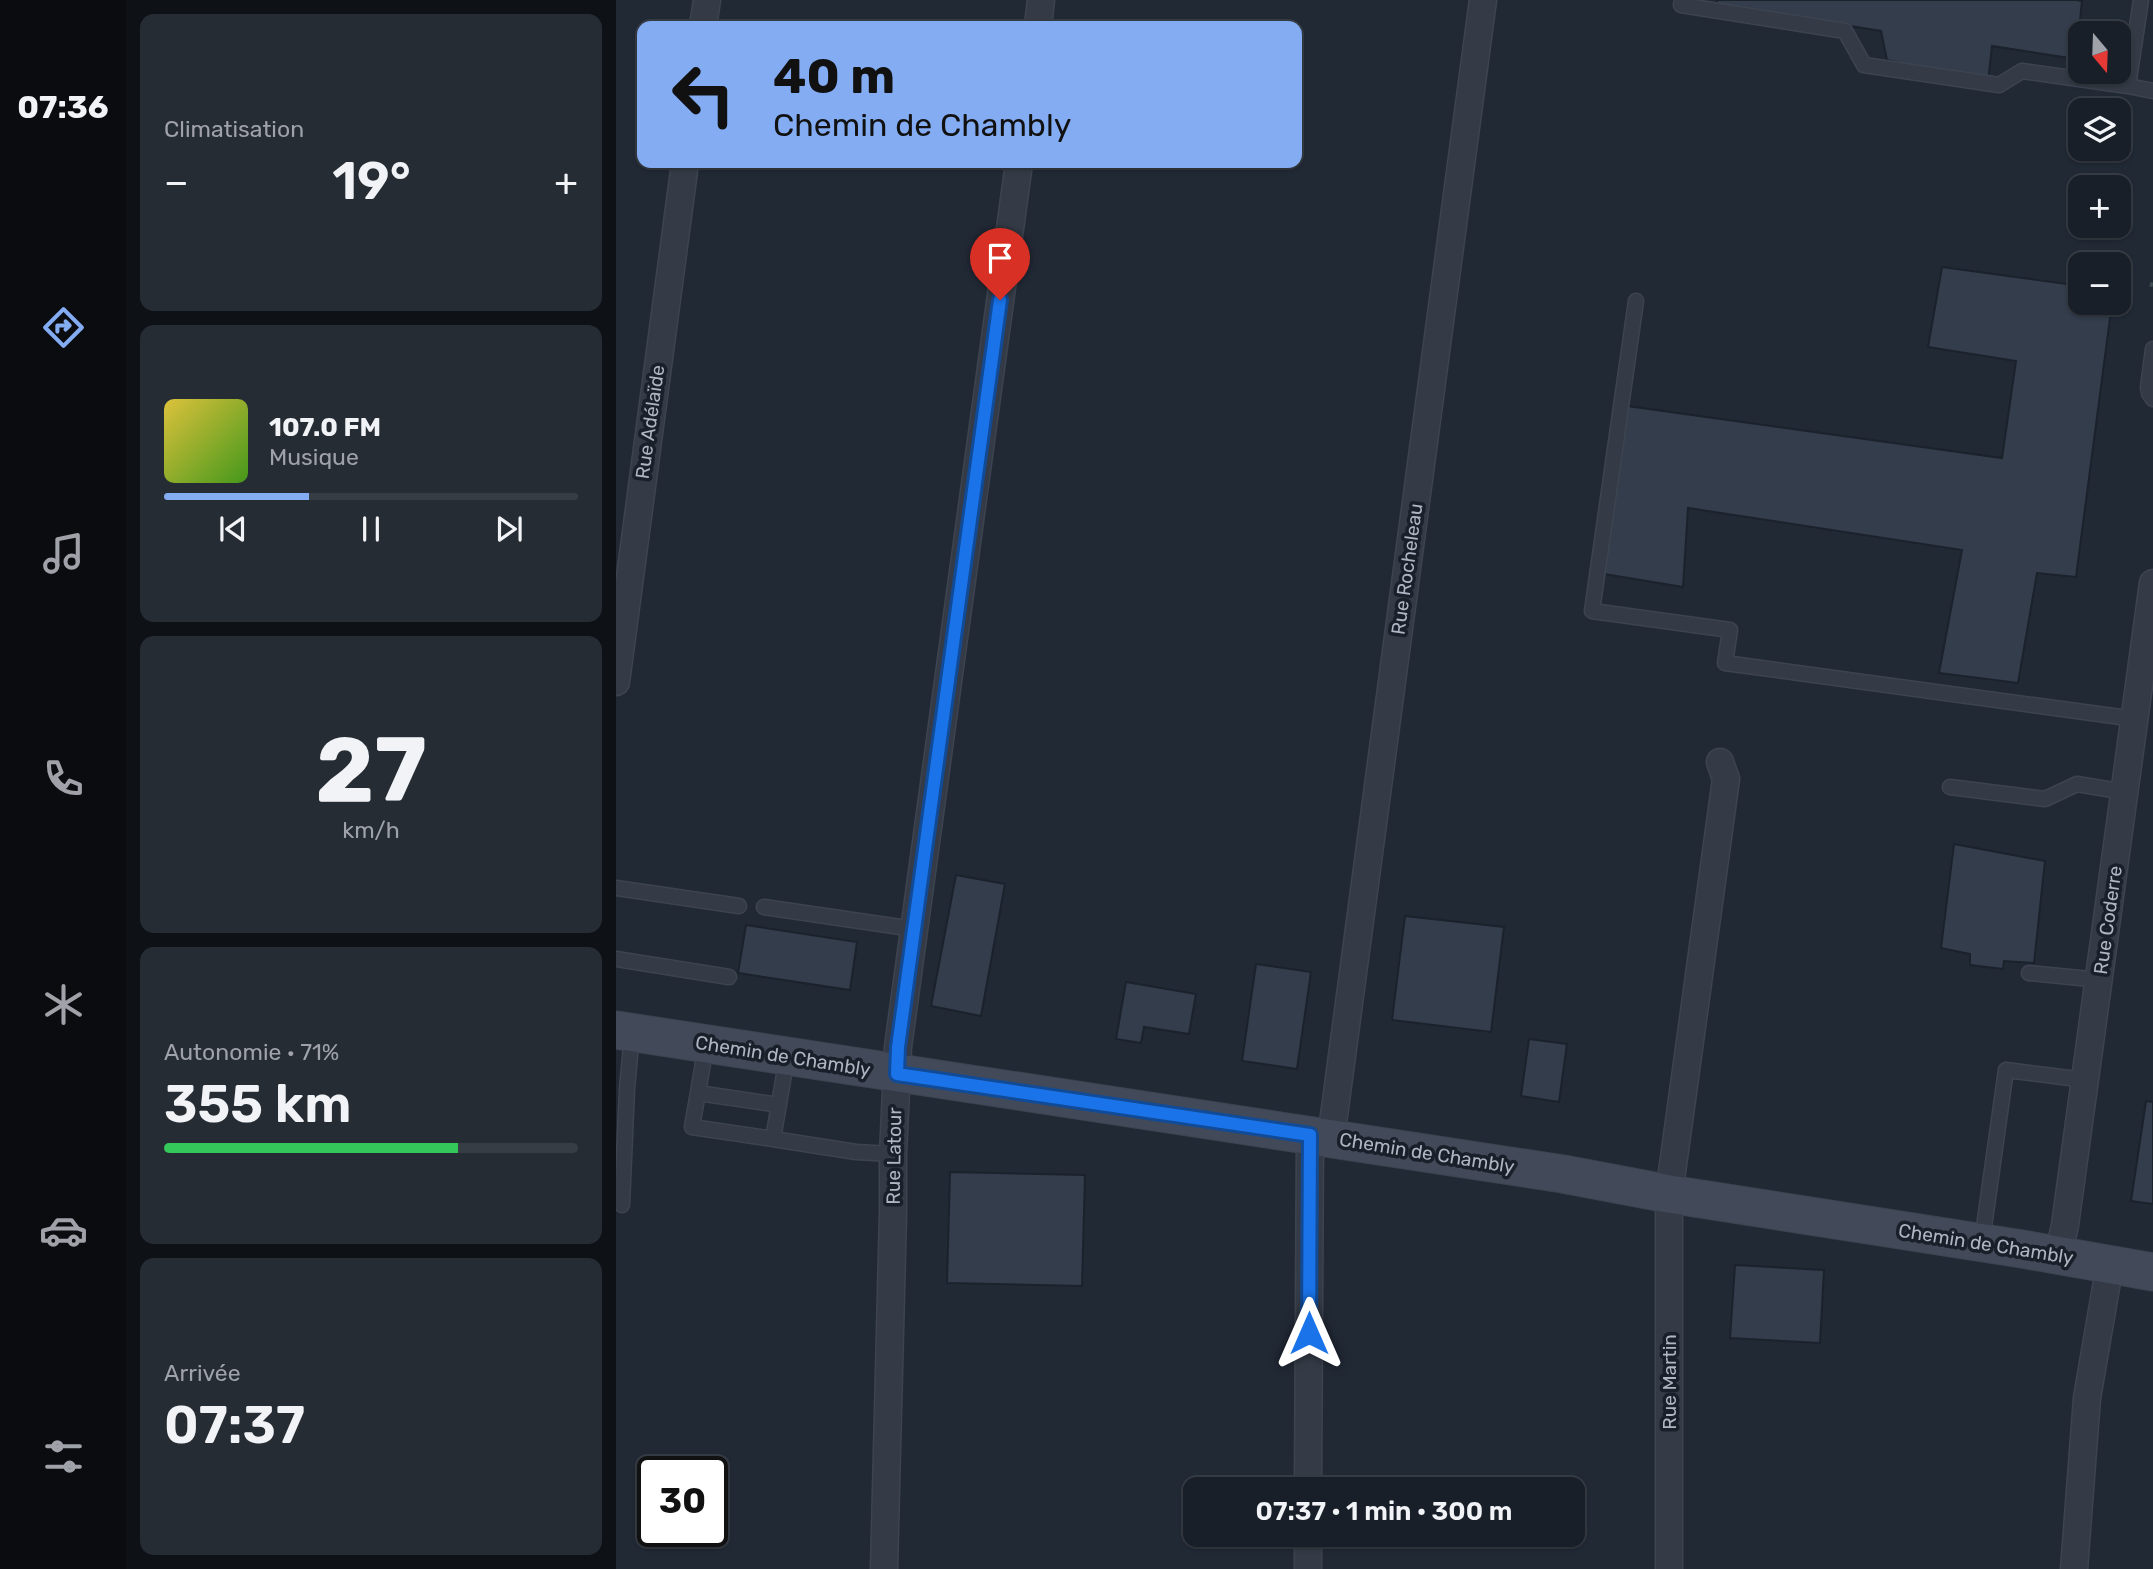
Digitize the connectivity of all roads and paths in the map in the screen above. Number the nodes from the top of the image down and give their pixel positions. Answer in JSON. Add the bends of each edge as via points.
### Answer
{"nodes":[{"id":1,"x":707,"y":0,"type":"edge"},
{"id":2,"x":1041,"y":0,"type":"edge"},
{"id":3,"x":1483,"y":0,"type":"edge"},
{"id":4,"x":1682,"y":0,"type":"edge"},
{"id":5,"x":2141,"y":0,"type":"edge"},
{"id":6,"x":705,"y":21,"type":"edge"},
{"id":7,"x":1039,"y":21,"type":"edge"},
{"id":8,"x":2127,"y":86,"type":"junction"},
{"id":9,"x":2153,"y":91,"type":"edge"},
{"id":10,"x":684,"y":168,"type":"edge"},
{"id":11,"x":1018,"y":168,"type":"edge"},
{"id":12,"x":1636,"y":301,"type":"dead end"},
{"id":13,"x":2153,"y":349,"type":"edge"},
{"id":14,"x":2153,"y":399,"type":"edge"},
{"id":15,"x":2153,"y":583,"type":"edge"},
{"id":16,"x":616,"y":681,"type":"edge"},
{"id":17,"x":2134,"y":719,"type":"junction"},
{"id":18,"x":1720,"y":762,"type":"dead end"},
{"id":19,"x":1950,"y":787,"type":"dead end"},
{"id":20,"x":2125,"y":792,"type":"junction"},
{"id":21,"x":616,"y":888,"type":"edge"},
{"id":22,"x":739,"y":906,"type":"dead end"},
{"id":23,"x":764,"y":907,"type":"dead end"},
{"id":24,"x":914,"y":929,"type":"junction"},
{"id":25,"x":616,"y":959,"type":"edge"},
{"id":26,"x":2029,"y":973,"type":"dead end"},
{"id":27,"x":729,"y":977,"type":"dead end"},
{"id":28,"x":2100,"y":981,"type":"junction"},
{"id":29,"x":624,"y":1031,"type":"edge"},
{"id":30,"x":707,"y":1044,"type":"junction"},
{"id":31,"x":787,"y":1057,"type":"junction"},
{"id":32,"x":897,"y":1074,"type":"junction"},
{"id":33,"x":2085,"y":1080,"type":"junction"},
{"id":34,"x":698,"y":1093,"type":"junction"},
{"id":35,"x":779,"y":1105,"type":"junction"},
{"id":36,"x":1321,"y":1137,"type":"junction"},
{"id":37,"x":773,"y":1139,"type":"junction"},
{"id":38,"x":893,"y":1154,"type":"junction"},
{"id":39,"x":620,"y":1194,"type":"edge"},
{"id":40,"x":1669,"y":1194,"type":"junction"},
{"id":41,"x":1982,"y":1243,"type":"junction"},
{"id":42,"x":2058,"y":1256,"type":"junction"},
{"id":43,"x":2110,"y":1264,"type":"junction"},
{"id":44,"x":2153,"y":1272,"type":"edge"},
{"id":45,"x":1308,"y":1477,"type":"edge"},
{"id":46,"x":1308,"y":1547,"type":"edge"},
{"id":47,"x":884,"y":1569,"type":"edge"},
{"id":48,"x":1308,"y":1569,"type":"edge"},
{"id":49,"x":1669,"y":1569,"type":"edge"},
{"id":50,"x":2074,"y":1569,"type":"edge"}],
"edges":[{"from":1,"to":6,"type":"street"},
{"from":2,"to":7,"type":"street"},
{"from":3,"to":36,"type":"street","name":"Rue Rocheleau"},
{"from":4,"to":8,"type":"lane","via":[[1681,5],[1845,31],[1864,65],[1999,85],[2022,71]]},
{"from":5,"to":8,"type":"lane"},
{"from":8,"to":9,"type":"lane"},
{"from":10,"to":16,"type":"street","name":"Rue Adélaïde"},
{"from":11,"to":24,"type":"street","name":"Rue Latour"},
{"from":12,"to":17,"type":"lane","via":[[1592,611],[1730,630],[1725,663]]},
{"from":13,"to":14,"type":"lane","via":[[2148,387]]},
{"from":15,"to":17,"type":"street","name":"Rue Coderre"},
{"from":17,"to":20,"type":"street","name":"Rue Coderre"},
{"from":18,"to":40,"type":"street","name":"Rue Martin","via":[[1726,779]]},
{"from":19,"to":20,"type":"lane","via":[[2045,799],[2077,784]]},
{"from":20,"to":28,"type":"street","name":"Rue Coderre"},
{"from":21,"to":22,"type":"lane"},
{"from":23,"to":24,"type":"lane"},
{"from":24,"to":32,"type":"street","name":"Rue Latour"},
{"from":25,"to":27,"type":"lane"},
{"from":26,"to":28,"type":"lane"},
{"from":28,"to":33,"type":"street","name":"Rue Coderre"},
{"from":29,"to":30,"type":"street","name":"Chemin de Chambly"},
{"from":29,"to":39,"type":"lane"},
{"from":30,"to":31,"type":"street","name":"Chemin de Chambly"},
{"from":30,"to":34,"type":"lane"},
{"from":31,"to":32,"type":"street","name":"Chemin de Chambly"},
{"from":31,"to":35,"type":"lane"},
{"from":32,"to":36,"type":"street","name":"Chemin de Chambly"},
{"from":32,"to":38,"type":"street","name":"Rue Latour"},
{"from":33,"to":41,"type":"lane","via":[[2006,1070]]},
{"from":33,"to":42,"type":"street","name":"Rue Coderre"},
{"from":34,"to":35,"type":"lane"},
{"from":34,"to":37,"type":"lane","via":[[692,1127]]},
{"from":35,"to":37,"type":"lane"},
{"from":36,"to":40,"type":"street","name":"Chemin de Chambly"},
{"from":36,"to":45,"type":"street","name":"Rue Rocheleau"},
{"from":37,"to":38,"type":"lane"},
{"from":38,"to":47,"type":"street","name":"Rue Latour"},
{"from":40,"to":41,"type":"street","name":"Chemin de Chambly"},
{"from":40,"to":49,"type":"street","name":"Rue Martin"},
{"from":41,"to":42,"type":"street","name":"Chemin de Chambly"},
{"from":42,"to":43,"type":"street","name":"Chemin de Chambly"},
{"from":43,"to":44,"type":"street","name":"Chemin de Chambly"},
{"from":43,"to":50,"type":"street","via":[[2087,1398]]},
{"from":46,"to":48,"type":"street"}]}
